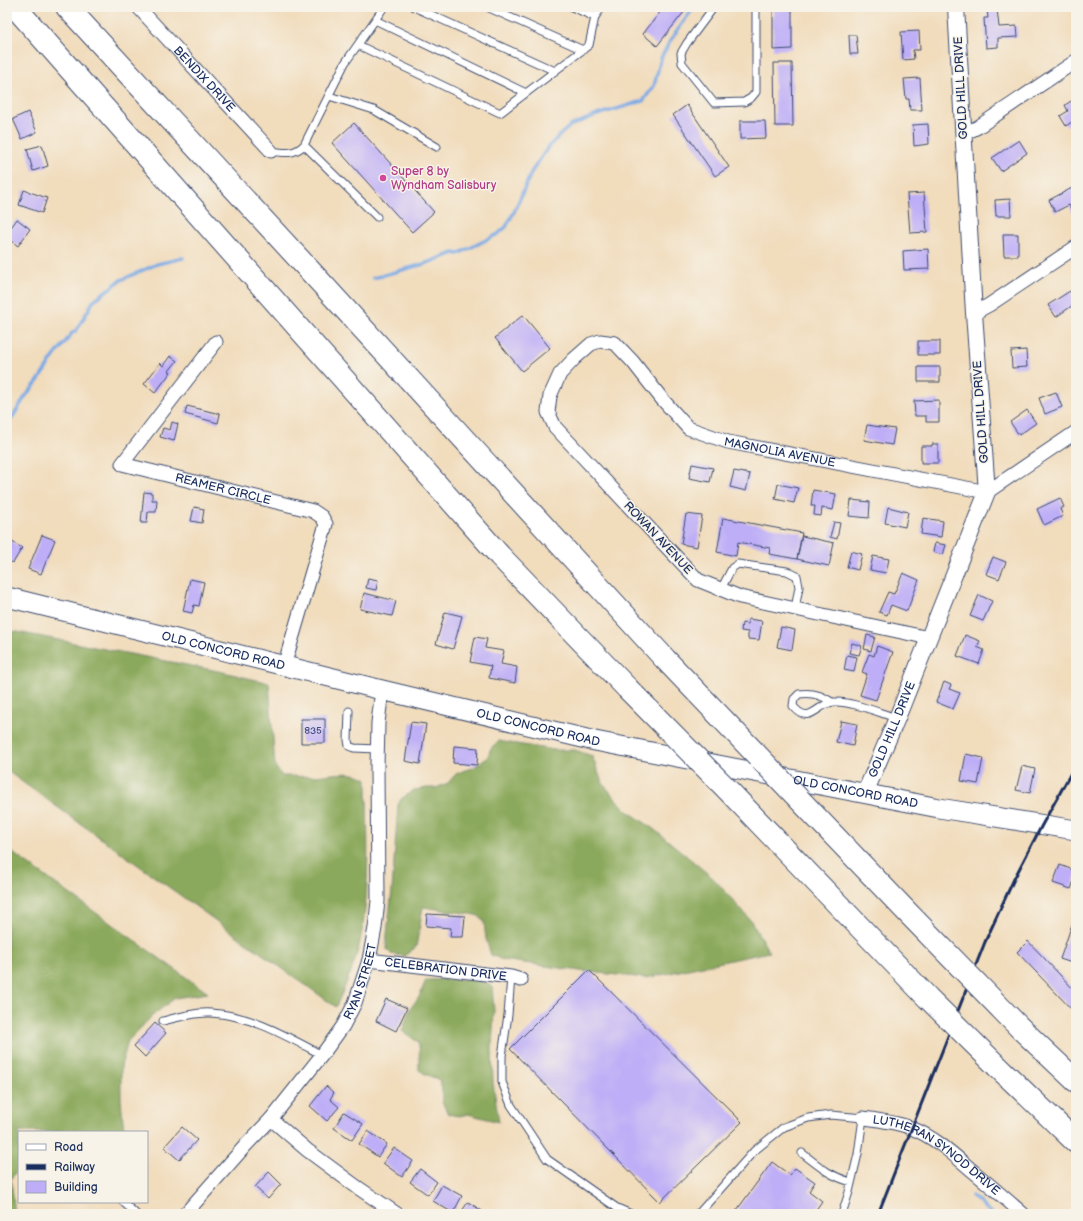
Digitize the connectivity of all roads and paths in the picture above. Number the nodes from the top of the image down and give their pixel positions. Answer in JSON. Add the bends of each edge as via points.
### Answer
{"nodes":[{"id":1,"x":14,"y":7,"type":"edge"},
{"id":2,"x":67,"y":7,"type":"edge"},
{"id":3,"x":138,"y":7,"type":"edge"},
{"id":4,"x":384,"y":7,"type":"edge"},
{"id":5,"x":414,"y":7,"type":"edge"},
{"id":6,"x":487,"y":7,"type":"edge"},
{"id":7,"x":572,"y":7,"type":"edge"},
{"id":8,"x":602,"y":7,"type":"edge"},
{"id":9,"x":714,"y":7,"type":"edge"},
{"id":10,"x":756,"y":7,"type":"edge"},
{"id":11,"x":956,"y":7,"type":"edge"},
{"id":12,"x":595,"y":17,"type":"junction"},
{"id":13,"x":375,"y":20,"type":"junction"},
{"id":14,"x":358,"y":45,"type":"junction"},
{"id":15,"x":583,"y":50,"type":"junction"},
{"id":16,"x":1076,"y":61,"type":"edge"},
{"id":17,"x":555,"y":71,"type":"junction"},
{"id":18,"x":526,"y":93,"type":"junction"},
{"id":19,"x":329,"y":96,"type":"junction"},
{"id":20,"x":964,"y":134,"type":"junction"},
{"id":21,"x":304,"y":145,"type":"junction"},
{"id":22,"x":438,"y":147,"type":"dead end"},
{"id":23,"x":271,"y":151,"type":"joint"},
{"id":24,"x":377,"y":217,"type":"dead end"},
{"id":25,"x":1076,"y":247,"type":"edge"},
{"id":26,"x":974,"y":313,"type":"junction"},
{"id":27,"x":216,"y":342,"type":"dead end"},
{"id":28,"x":611,"y":343,"type":"joint"},
{"id":29,"x":1076,"y":432,"type":"edge"},
{"id":30,"x":987,"y":492,"type":"junction"},
{"id":31,"x":721,"y":589,"type":"junction"},
{"id":32,"x":7,"y":597,"type":"edge"},
{"id":33,"x":795,"y":609,"type":"junction"},
{"id":34,"x":929,"y":638,"type":"junction"},
{"id":35,"x":284,"y":666,"type":"junction"},
{"id":36,"x":382,"y":690,"type":"junction"},
{"id":37,"x":832,"y":702,"type":"junction"},
{"id":38,"x":349,"y":711,"type":"dead end"},
{"id":39,"x":897,"y":718,"type":"junction"},
{"id":40,"x":377,"y":749,"type":"junction"},
{"id":41,"x":865,"y":793,"type":"junction"},
{"id":42,"x":1076,"y":830,"type":"edge"},
{"id":43,"x":369,"y":960,"type":"junction"},
{"id":44,"x":516,"y":978,"type":"joint"},
{"id":45,"x":163,"y":1021,"type":"dead end"},
{"id":46,"x":322,"y":1055,"type":"junction"},
{"id":47,"x":1076,"y":1081,"type":"edge"},
{"id":48,"x":863,"y":1118,"type":"junction"},
{"id":49,"x":271,"y":1119,"type":"junction"},
{"id":50,"x":1076,"y":1142,"type":"edge"},
{"id":51,"x":802,"y":1154,"type":"dead end"},
{"id":52,"x":851,"y":1182,"type":"junction"},
{"id":53,"x":124,"y":1203,"type":"edge"},
{"id":54,"x":136,"y":1214,"type":"edge"},
{"id":55,"x":185,"y":1214,"type":"edge"},
{"id":56,"x":396,"y":1214,"type":"edge"},
{"id":57,"x":631,"y":1214,"type":"edge"},
{"id":58,"x":696,"y":1214,"type":"edge"},
{"id":59,"x":842,"y":1214,"type":"edge"},
{"id":60,"x":1023,"y":1214,"type":"edge"}],
"edges":[{"from":1,"to":50,"type":"highway","bridge":true,"via":[[500,556],[928,998]]},
{"from":2,"to":47,"type":"highway","bridge":true,"via":[[665,660],[908,914]]},
{"from":3,"to":23,"type":"street","name":"BENDIX DRIVE"},
{"from":4,"to":13,"type":"lane"},
{"from":5,"to":17,"type":"lane"},
{"from":6,"to":15,"type":"lane"},
{"from":7,"to":12,"type":"lane"},
{"from":8,"to":12,"type":"lane"},
{"from":9,"to":10,"type":"lane","via":[[681,53],[682,63],[714,103],[744,102],[756,92]]},
{"from":11,"to":20,"type":"street","name":"GOLD HILL DRIVE"},
{"from":12,"to":15,"type":"lane","via":[[588,45]]},
{"from":13,"to":14,"type":"lane"},
{"from":13,"to":18,"type":"lane"},
{"from":14,"to":18,"type":"lane","via":[[500,113]]},
{"from":14,"to":19,"type":"lane","via":[[345,63]]},
{"from":15,"to":17,"type":"lane"},
{"from":16,"to":20,"type":"street"},
{"from":17,"to":18,"type":"lane"},
{"from":19,"to":21,"type":"lane"},
{"from":19,"to":22,"type":"lane","via":[[374,110]]},
{"from":20,"to":26,"type":"street","name":"GOLD HILL DRIVE"},
{"from":21,"to":23,"type":"lane","via":[[291,153]]},
{"from":21,"to":24,"type":"lane"},
{"from":25,"to":26,"type":"street"},
{"from":26,"to":30,"type":"street","name":"GOLD HILL DRIVE"},
{"from":27,"to":35,"type":"street","name":"REAMER CIRCLE","via":[[122,464],[313,511],[322,517],[326,524]]},
{"from":28,"to":30,"type":"street","name":"MAGNOLIA AVENUE","via":[[615,343],[633,362],[688,428],[728,442]]},
{"from":28,"to":31,"type":"street","name":"ROWAN AVENUE","via":[[591,344],[560,374],[550,396],[548,412],[555,427],[698,580]]},
{"from":29,"to":30,"type":"street"},
{"from":30,"to":34,"type":"street","name":"GOLD HILL DRIVE"},
{"from":31,"to":33,"type":"street","name":"ROWAN AVENUE","via":[[740,597]]},
{"from":31,"to":33,"type":"lane","via":[[732,568],[738,564],[786,571],[798,576]]},
{"from":32,"to":35,"type":"main road","name":"OLD CONCORD ROAD"},
{"from":33,"to":34,"type":"street","name":"ROWAN AVENUE"},
{"from":34,"to":39,"type":"street","name":"GOLD HILL DRIVE"},
{"from":35,"to":36,"type":"main road","name":"OLD CONCORD ROAD"},
{"from":36,"to":40,"type":"street","name":"RYAN STREET"},
{"from":36,"to":41,"type":"main road","name":"OLD CONCORD ROAD","via":[[595,740]]},
{"from":37,"to":37,"type":"lane","via":[[814,713],[805,715],[793,706],[794,699],[799,694],[806,693],[817,694]]},
{"from":37,"to":39,"type":"lane","via":[[850,703]]},
{"from":38,"to":40,"type":"lane","via":[[349,746]]},
{"from":39,"to":41,"type":"street","name":"GOLD HILL DRIVE"},
{"from":40,"to":43,"type":"street","name":"RYAN STREET","via":[[378,901]]},
{"from":41,"to":42,"type":"main road","name":"OLD CONCORD ROAD"},
{"from":43,"to":44,"type":"street","name":"CELEBRATION DRIVE"},
{"from":43,"to":46,"type":"street","name":"RYAN STREET","via":[[355,1002],[343,1026]]},
{"from":44,"to":57,"type":"lane","via":[[502,1056],[502,1082],[511,1105],[547,1159],[616,1208]]},
{"from":45,"to":46,"type":"lane","via":[[210,1013],[228,1015],[266,1027]]},
{"from":46,"to":49,"type":"street","name":"RYAN STREET"},
{"from":48,"to":52,"type":"lane"},
{"from":48,"to":58,"type":"lane","via":[[831,1115],[808,1118],[784,1127],[754,1151]]},
{"from":48,"to":60,"type":"street","name":"LUTHERAN SYNOD DRIVE","via":[[896,1123],[928,1136],[956,1156]]},
{"from":49,"to":55,"type":"street","name":"RYAN STREET"},
{"from":49,"to":56,"type":"street","via":[[306,1150]]},
{"from":51,"to":52,"type":"lane","via":[[832,1176]]},
{"from":52,"to":59,"type":"lane"},
{"from":53,"to":54,"type":"lane"}]}
